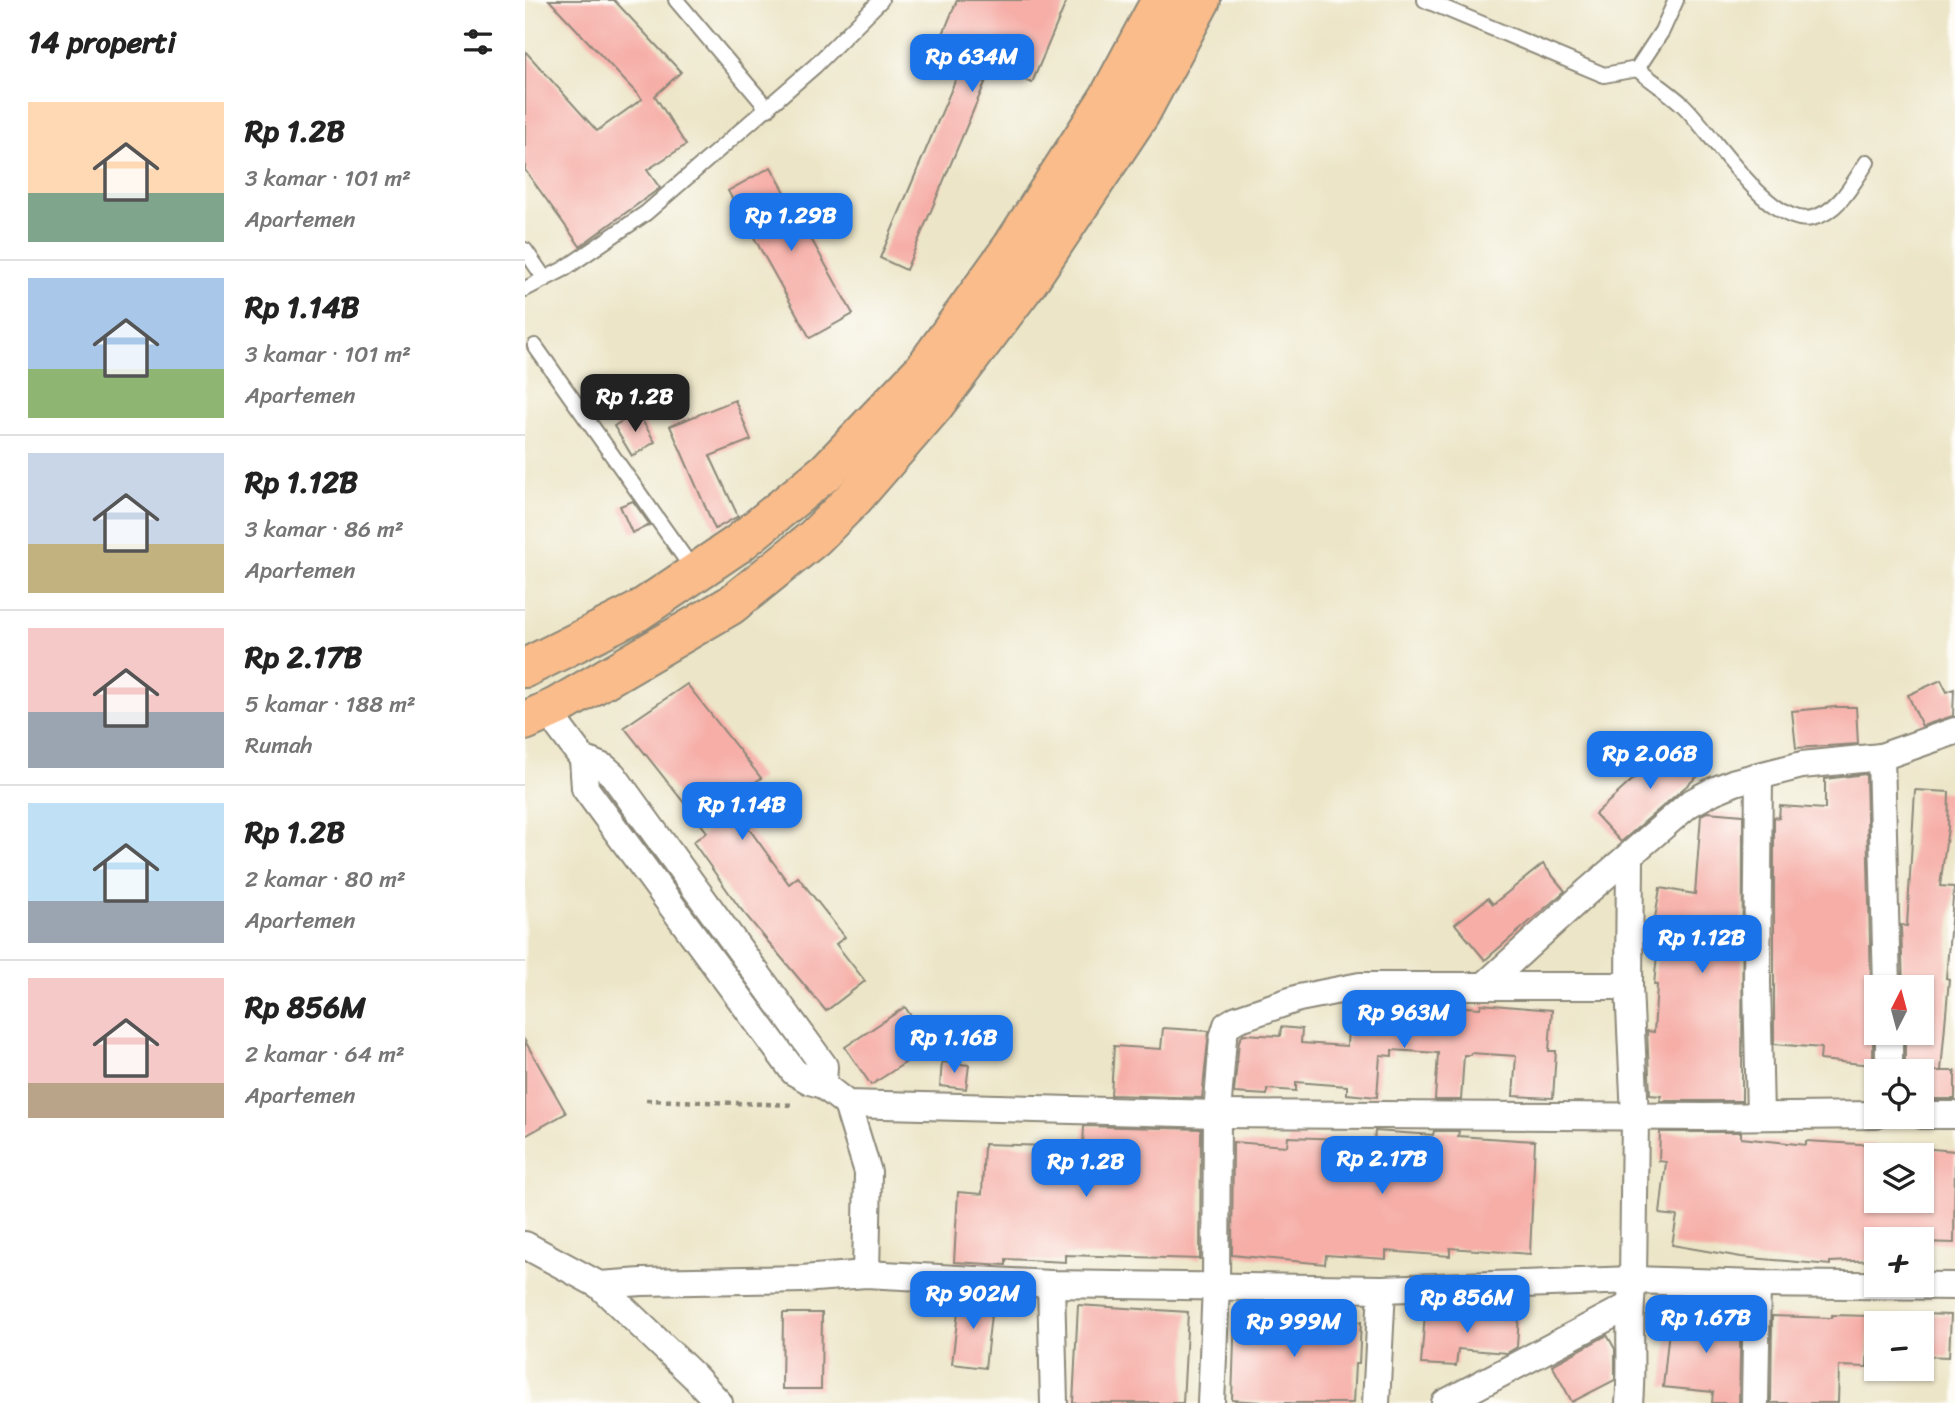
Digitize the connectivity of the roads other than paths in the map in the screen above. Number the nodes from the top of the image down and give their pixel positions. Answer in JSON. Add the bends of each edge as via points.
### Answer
{"nodes":[{"id":1,"x":676,"y":0,"type":"edge"},
{"id":2,"x":881,"y":0,"type":"edge"},
{"id":3,"x":1161,"y":0,"type":"edge"},
{"id":4,"x":1201,"y":0,"type":"edge"},
{"id":5,"x":1426,"y":0,"type":"edge"},
{"id":6,"x":1676,"y":0,"type":"edge"},
{"id":7,"x":1637,"y":69,"type":"junction"},
{"id":8,"x":768,"y":109,"type":"junction"},
{"id":9,"x":1867,"y":162,"type":"dead end"},
{"id":10,"x":525,"y":250,"type":"edge"},
{"id":11,"x":545,"y":279,"type":"junction"},
{"id":12,"x":525,"y":289,"type":"edge"},
{"id":13,"x":535,"y":346,"type":"dead end"},
{"id":14,"x":695,"y":573,"type":"junction"},
{"id":15,"x":525,"y":668,"type":"edge"},
{"id":16,"x":536,"y":716,"type":"edge"},
{"id":17,"x":1955,"y":731,"type":"edge"},
{"id":18,"x":1881,"y":757,"type":"junction"},
{"id":19,"x":1759,"y":776,"type":"junction"},
{"id":20,"x":1630,"y":856,"type":"junction"},
{"id":21,"x":1887,"y":975,"type":"edge"},
{"id":22,"x":1485,"y":985,"type":"junction"},
{"id":23,"x":1629,"y":986,"type":"junction"},
{"id":24,"x":847,"y":1104,"type":"junction"},
{"id":25,"x":1217,"y":1114,"type":"junction"},
{"id":26,"x":1864,"y":1115,"type":"edge"},
{"id":27,"x":1934,"y":1115,"type":"edge"},
{"id":28,"x":1955,"y":1115,"type":"edge"},
{"id":29,"x":1760,"y":1116,"type":"junction"},
{"id":30,"x":1635,"y":1117,"type":"junction"},
{"id":31,"x":525,"y":1245,"type":"edge"},
{"id":32,"x":866,"y":1274,"type":"junction"},
{"id":33,"x":1633,"y":1280,"type":"junction"},
{"id":34,"x":1051,"y":1284,"type":"junction"},
{"id":35,"x":1757,"y":1284,"type":"junction"},
{"id":36,"x":599,"y":1285,"type":"junction"},
{"id":37,"x":1216,"y":1286,"type":"junction"},
{"id":38,"x":1955,"y":1286,"type":"edge"},
{"id":39,"x":1382,"y":1289,"type":"junction"},
{"id":40,"x":1629,"y":1306,"type":"junction"},
{"id":41,"x":719,"y":1403,"type":"edge"},
{"id":42,"x":1054,"y":1403,"type":"edge"},
{"id":43,"x":1211,"y":1403,"type":"edge"},
{"id":44,"x":1376,"y":1403,"type":"edge"},
{"id":45,"x":1445,"y":1403,"type":"edge"},
{"id":46,"x":1629,"y":1403,"type":"edge"},
{"id":47,"x":1755,"y":1403,"type":"edge"}],
"edges":[{"from":1,"to":8,"type":"lane"},
{"from":2,"to":8,"type":"lane"},
{"from":3,"to":14,"type":"highway","via":[[1101,108],[1012,247],[924,369],[827,471],[739,544]]},
{"from":4,"to":16,"type":"highway","via":[[1140,114],[1030,279],[933,407],[854,498],[814,538],[731,605]]},
{"from":5,"to":7,"type":"lane","via":[[1604,75]]},
{"from":6,"to":7,"type":"lane","via":[[1663,31]]},
{"from":7,"to":9,"type":"lane","via":[[1683,105],[1734,168],[1790,215],[1809,219],[1825,214],[1843,198]]},
{"from":8,"to":11,"type":"lane","via":[[646,213]]},
{"from":10,"to":11,"type":"lane"},
{"from":11,"to":12,"type":"lane"},
{"from":13,"to":14,"type":"lane"},
{"from":14,"to":15,"type":"highway","via":[[636,612]]},
{"from":16,"to":24,"type":"street","via":[[583,760],[613,775],[824,1066],[823,1085]]},
{"from":17,"to":18,"type":"street"},
{"from":18,"to":19,"type":"street","via":[[1802,765]]},
{"from":18,"to":21,"type":"street"},
{"from":19,"to":20,"type":"street","via":[[1689,804]]},
{"from":19,"to":29,"type":"street"},
{"from":20,"to":22,"type":"street"},
{"from":20,"to":23,"type":"street"},
{"from":22,"to":23,"type":"street"},
{"from":22,"to":25,"type":"street","via":[[1360,986],[1237,1019],[1227,1025],[1223,1038]]},
{"from":23,"to":30,"type":"street"},
{"from":24,"to":25,"type":"street"},
{"from":24,"to":32,"type":"street","via":[[868,1172]]},
{"from":25,"to":30,"type":"street"},
{"from":25,"to":37,"type":"street"},
{"from":26,"to":29,"type":"street"},
{"from":27,"to":28,"type":"street"},
{"from":29,"to":30,"type":"street"},
{"from":30,"to":33,"type":"street"},
{"from":31,"to":36,"type":"street"},
{"from":32,"to":34,"type":"street"},
{"from":32,"to":36,"type":"street"},
{"from":33,"to":35,"type":"street"},
{"from":33,"to":39,"type":"street"},
{"from":33,"to":40,"type":"street"},
{"from":34,"to":37,"type":"street"},
{"from":34,"to":42,"type":"street"},
{"from":35,"to":38,"type":"street"},
{"from":35,"to":47,"type":"street"},
{"from":36,"to":41,"type":"street"},
{"from":37,"to":39,"type":"street"},
{"from":37,"to":43,"type":"street"},
{"from":39,"to":44,"type":"street"},
{"from":40,"to":45,"type":"street"},
{"from":40,"to":46,"type":"street"}]}
